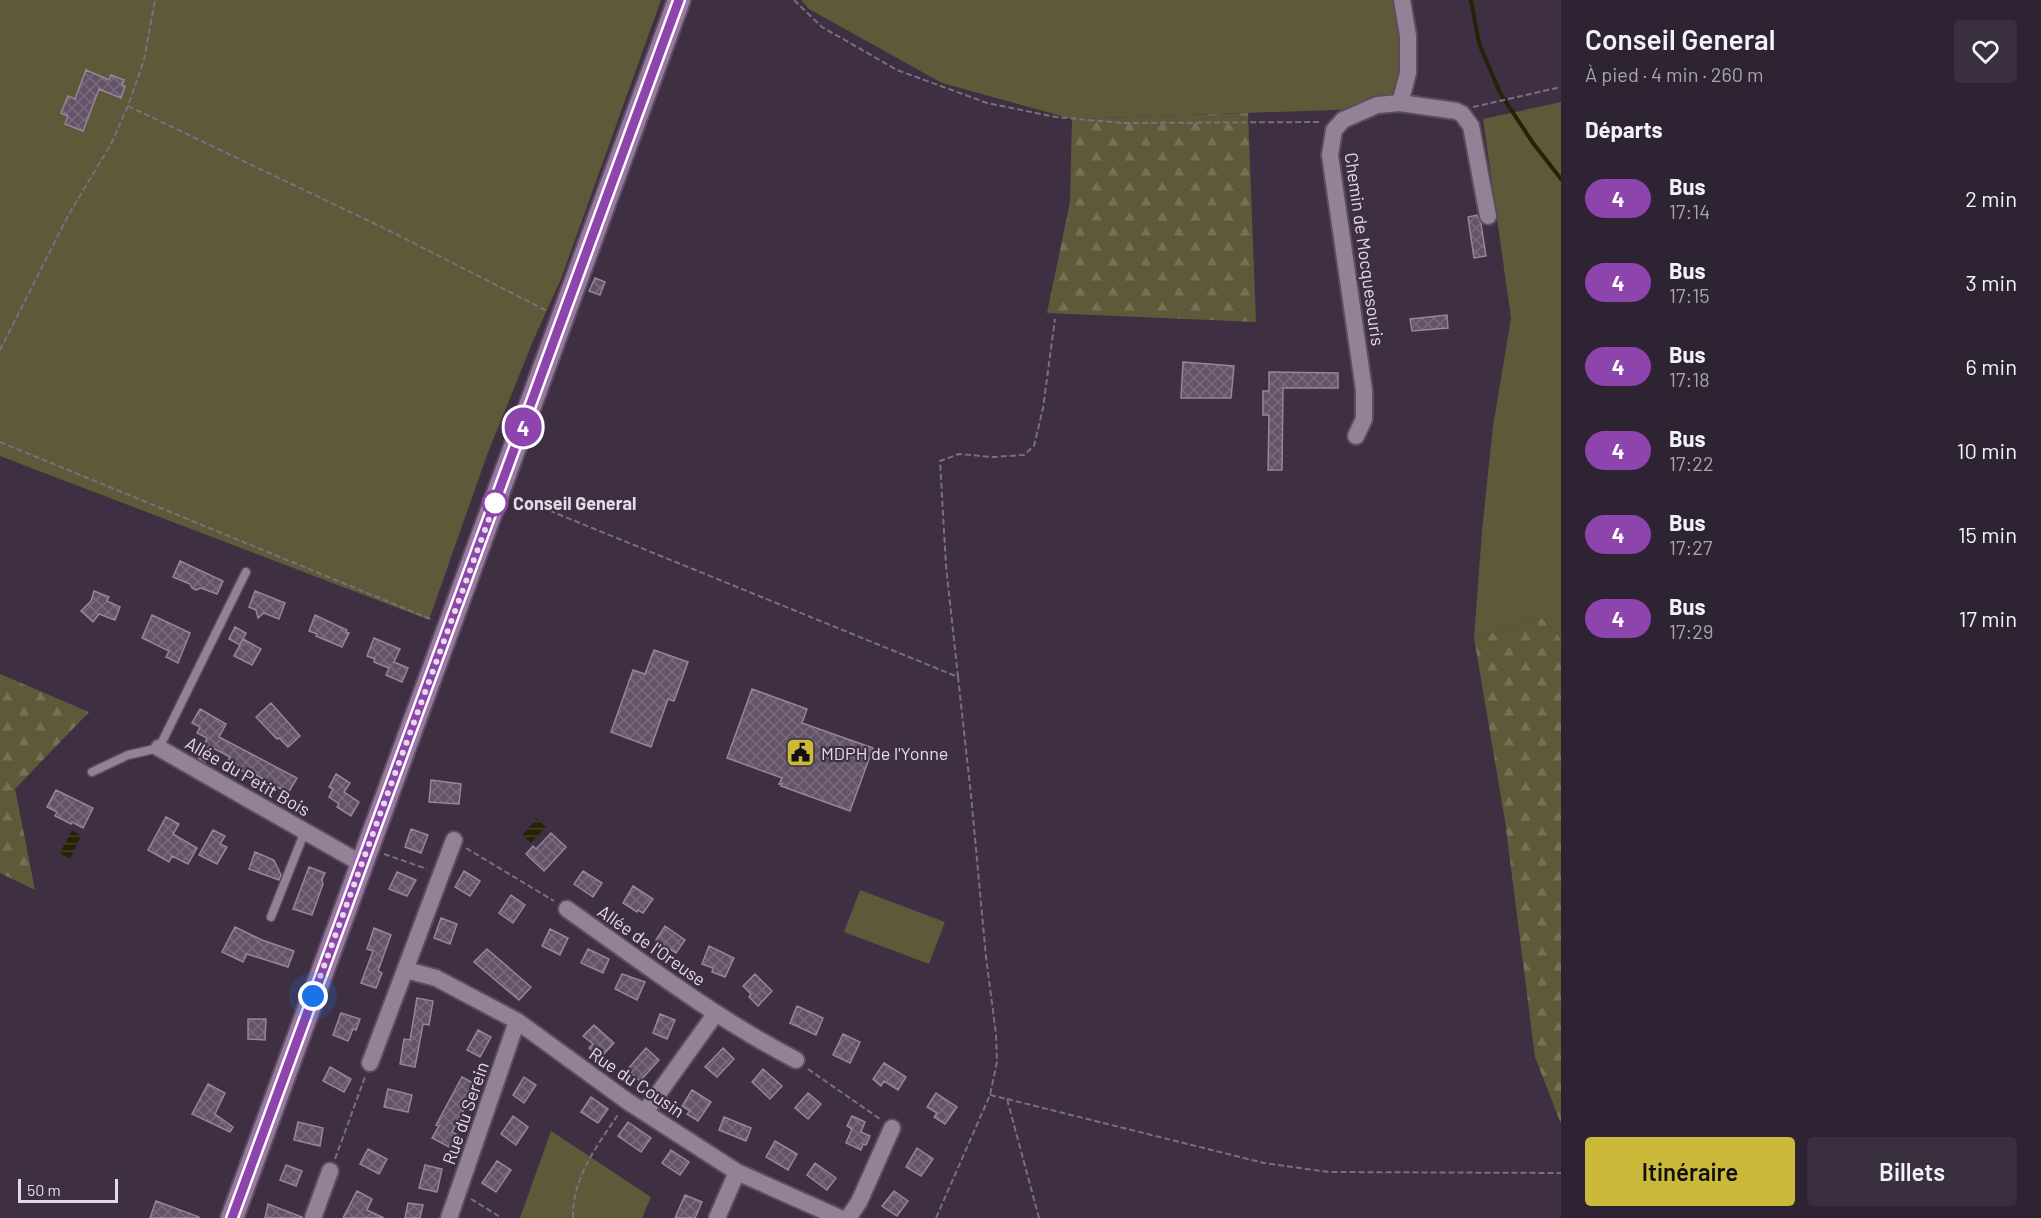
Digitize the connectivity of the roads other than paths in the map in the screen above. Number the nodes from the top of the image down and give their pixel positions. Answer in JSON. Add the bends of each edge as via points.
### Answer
{"nodes":[{"id":1,"x":679,"y":0,"type":"edge"},
{"id":2,"x":1402,"y":0,"type":"edge"},
{"id":3,"x":1400,"y":103,"type":"junction"},
{"id":4,"x":1488,"y":216,"type":"dead end"},
{"id":5,"x":1356,"y":436,"type":"dead end"},
{"id":6,"x":246,"y":572,"type":"dead end"},
{"id":7,"x":159,"y":748,"type":"junction"},
{"id":8,"x":92,"y":772,"type":"dead end"},
{"id":9,"x":305,"y":831,"type":"junction"},
{"id":10,"x":454,"y":840,"type":"road end"},
{"id":11,"x":365,"y":856,"type":"junction"},
{"id":12,"x":567,"y":909,"type":"road end"},
{"id":13,"x":271,"y":917,"type":"dead end"},
{"id":14,"x":406,"y":970,"type":"junction"},
{"id":15,"x":716,"y":1013,"type":"junction"},
{"id":16,"x":517,"y":1021,"type":"junction"},
{"id":17,"x":796,"y":1060,"type":"road end"},
{"id":18,"x":370,"y":1063,"type":"road end"},
{"id":19,"x":645,"y":1112,"type":"junction"},
{"id":20,"x":892,"y":1128,"type":"road end"},
{"id":21,"x":330,"y":1171,"type":"road end"},
{"id":22,"x":737,"y":1172,"type":"junction"},
{"id":23,"x":232,"y":1218,"type":"edge"},
{"id":24,"x":313,"y":1218,"type":"edge"},
{"id":25,"x":448,"y":1218,"type":"edge"},
{"id":26,"x":717,"y":1218,"type":"edge"},
{"id":27,"x":840,"y":1218,"type":"edge"},
{"id":28,"x":848,"y":1218,"type":"edge"}],
"edges":[{"from":1,"to":11,"type":"main road"},
{"from":2,"to":3,"type":"street","via":[[1408,36],[1408,73]]},
{"from":3,"to":4,"type":"street","via":[[1462,114],[1471,126]]},
{"from":3,"to":5,"type":"street","name":"Chemin de Mocquesouris","via":[[1377,105],[1343,120],[1334,130],[1330,155],[1364,390],[1364,419]]},
{"from":6,"to":7,"type":"lane","name":"Allée du Petit Bois"},
{"from":7,"to":8,"type":"lane","via":[[128,755]]},
{"from":7,"to":9,"type":"street","name":"Allée du Petit Bois"},
{"from":9,"to":11,"type":"street","name":"Allée du Petit Bois"},
{"from":9,"to":13,"type":"lane"},
{"from":10,"to":14,"type":"street"},
{"from":11,"to":23,"type":"main road"},
{"from":12,"to":15,"type":"street","name":"Allée de l'Oreuse"},
{"from":14,"to":16,"type":"street","name":"Rue du Cousin","via":[[436,978]]},
{"from":14,"to":18,"type":"street"},
{"from":15,"to":17,"type":"street","name":"Allée de l'Oreuse"},
{"from":15,"to":19,"type":"street"},
{"from":16,"to":19,"type":"street","name":"Rue du Cousin"},
{"from":16,"to":25,"type":"street","name":"Rue du Serein"},
{"from":19,"to":22,"type":"street","name":"Rue du Cousin"},
{"from":20,"to":28,"type":"street"},
{"from":21,"to":24,"type":"street"},
{"from":22,"to":26,"type":"street"},
{"from":22,"to":27,"type":"street","name":"Rue du Cousin"}]}
